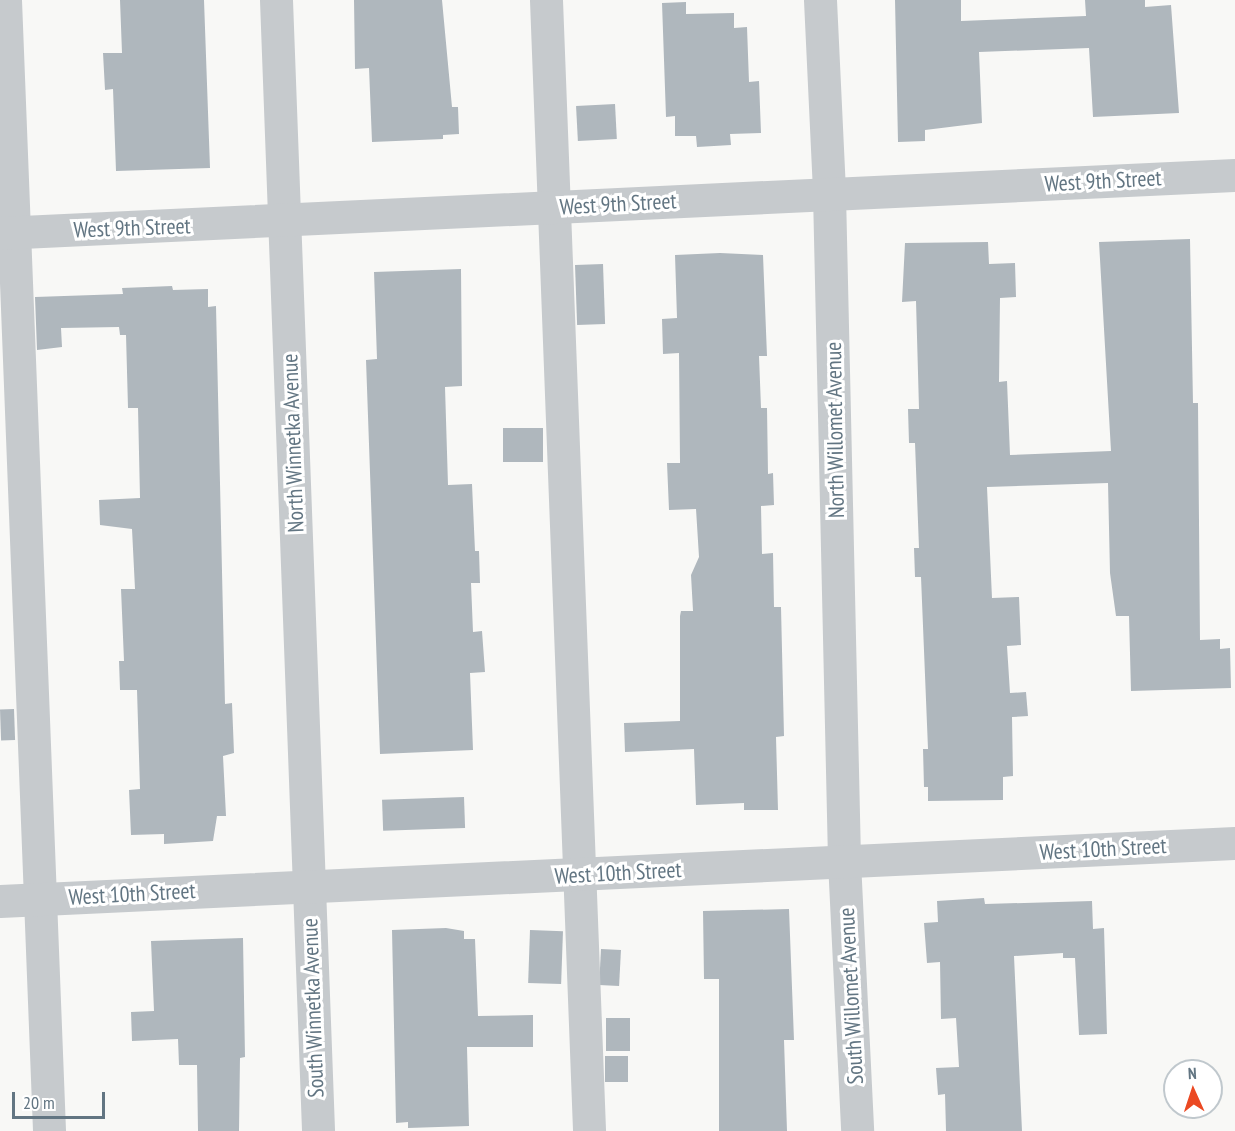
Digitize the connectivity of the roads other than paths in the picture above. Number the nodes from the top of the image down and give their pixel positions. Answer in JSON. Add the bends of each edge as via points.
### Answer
{"nodes":[{"id":1,"x":5,"y":0,"type":"edge"},
{"id":2,"x":276,"y":0,"type":"edge"},
{"id":3,"x":546,"y":0,"type":"edge"},
{"id":4,"x":820,"y":0,"type":"edge"},
{"id":5,"x":1235,"y":175,"type":"edge"},
{"id":6,"x":830,"y":193,"type":"junction"},
{"id":7,"x":554,"y":208,"type":"junction"},
{"id":8,"x":285,"y":222,"type":"junction"},
{"id":9,"x":7,"y":232,"type":"edge"},
{"id":10,"x":1235,"y":843,"type":"edge"},
{"id":11,"x":844,"y":861,"type":"junction"},
{"id":12,"x":579,"y":875,"type":"junction"},
{"id":13,"x":308,"y":885,"type":"junction"},
{"id":14,"x":39,"y":899,"type":"junction"},
{"id":15,"x":0,"y":901,"type":"edge"},
{"id":16,"x":49,"y":1131,"type":"edge"},
{"id":17,"x":318,"y":1131,"type":"edge"},
{"id":18,"x":589,"y":1131,"type":"edge"},
{"id":19,"x":857,"y":1131,"type":"edge"}],
"edges":[{"from":1,"to":9,"type":"street"},
{"from":2,"to":8,"type":"street","name":"North Winnetka Avenue"},
{"from":3,"to":7,"type":"street"},
{"from":4,"to":6,"type":"street","name":"North Willomet Avenue"},
{"from":5,"to":6,"type":"street","name":"West 9th Street"},
{"from":6,"to":7,"type":"street","name":"West 9th Street"},
{"from":6,"to":11,"type":"street","name":"North Willomet Avenue"},
{"from":7,"to":8,"type":"street","name":"West 9th Street"},
{"from":7,"to":12,"type":"street"},
{"from":8,"to":9,"type":"street","name":"West 9th Street"},
{"from":8,"to":13,"type":"street","name":"North Winnetka Avenue"},
{"from":9,"to":14,"type":"street"},
{"from":10,"to":11,"type":"street","name":"West 10th Street"},
{"from":11,"to":12,"type":"street","name":"West 10th Street"},
{"from":11,"to":19,"type":"street","name":"South Willomet Avenue"},
{"from":12,"to":13,"type":"street","name":"West 10th Street"},
{"from":12,"to":18,"type":"street"},
{"from":13,"to":14,"type":"street","name":"West 10th Street"},
{"from":13,"to":17,"type":"street","name":"South Winnetka Avenue"},
{"from":14,"to":15,"type":"street","name":"West 10th Street"},
{"from":14,"to":16,"type":"street"}]}
